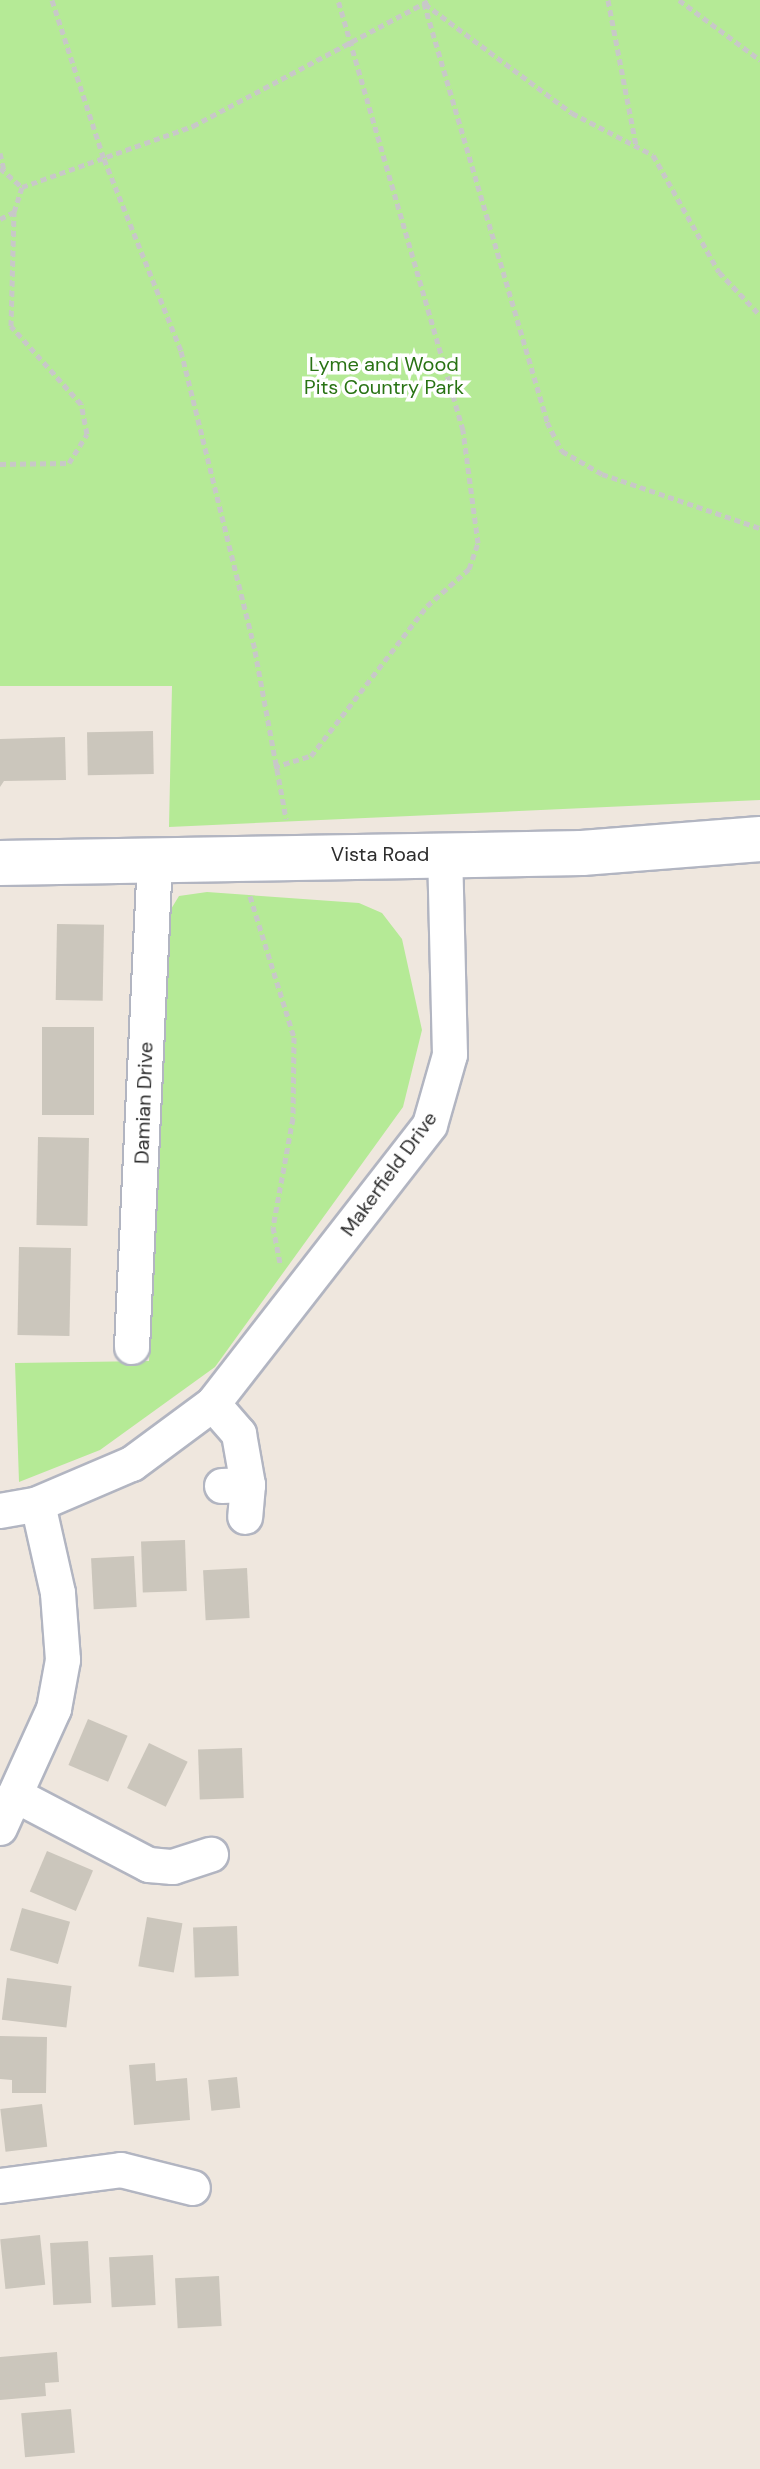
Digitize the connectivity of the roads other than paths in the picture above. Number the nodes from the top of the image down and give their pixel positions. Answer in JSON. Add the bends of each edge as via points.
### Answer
{"nodes":[{"id":1,"x":760,"y":839,"type":"edge"},
{"id":2,"x":445,"y":854,"type":"junction"},
{"id":3,"x":155,"y":859,"type":"junction"},
{"id":4,"x":0,"y":863,"type":"edge"},
{"id":5,"x":132,"y":1347,"type":"dead end"},
{"id":6,"x":213,"y":1404,"type":"junction"},
{"id":7,"x":238,"y":1496,"type":"dead end"},
{"id":8,"x":38,"y":1504,"type":"junction"},
{"id":9,"x":0,"y":1511,"type":"edge"},
{"id":10,"x":15,"y":1795,"type":"junction"},
{"id":11,"x":0,"y":1828,"type":"edge"},
{"id":12,"x":211,"y":1856,"type":"dead end"},
{"id":13,"x":0,"y":2186,"type":"edge"},
{"id":14,"x":194,"y":2191,"type":"dead end"}],
"edges":[{"from":1,"to":2,"type":"main road","name":"Vista Road"},
{"from":2,"to":3,"type":"main road","name":"Vista Road"},
{"from":2,"to":6,"type":"street","name":"Makerfield Drive","via":[[450,1055],[440,1104]]},
{"from":3,"to":4,"type":"main road","name":"Vista Road"},
{"from":3,"to":5,"type":"street","name":"Damian Drive"},
{"from":6,"to":7,"type":"street","via":[[239,1434]]},
{"from":6,"to":8,"type":"street","name":"Makerfield Drive","via":[[132,1464]]},
{"from":8,"to":9,"type":"street","name":"Makerfield Drive"},
{"from":8,"to":10,"type":"street","via":[[58,1593],[63,1660],[54,1709]]},
{"from":10,"to":11,"type":"street"},
{"from":10,"to":12,"type":"street","via":[[149,1865],[173,1867]]},
{"from":13,"to":14,"type":"street","via":[[121,2170]]}]}
